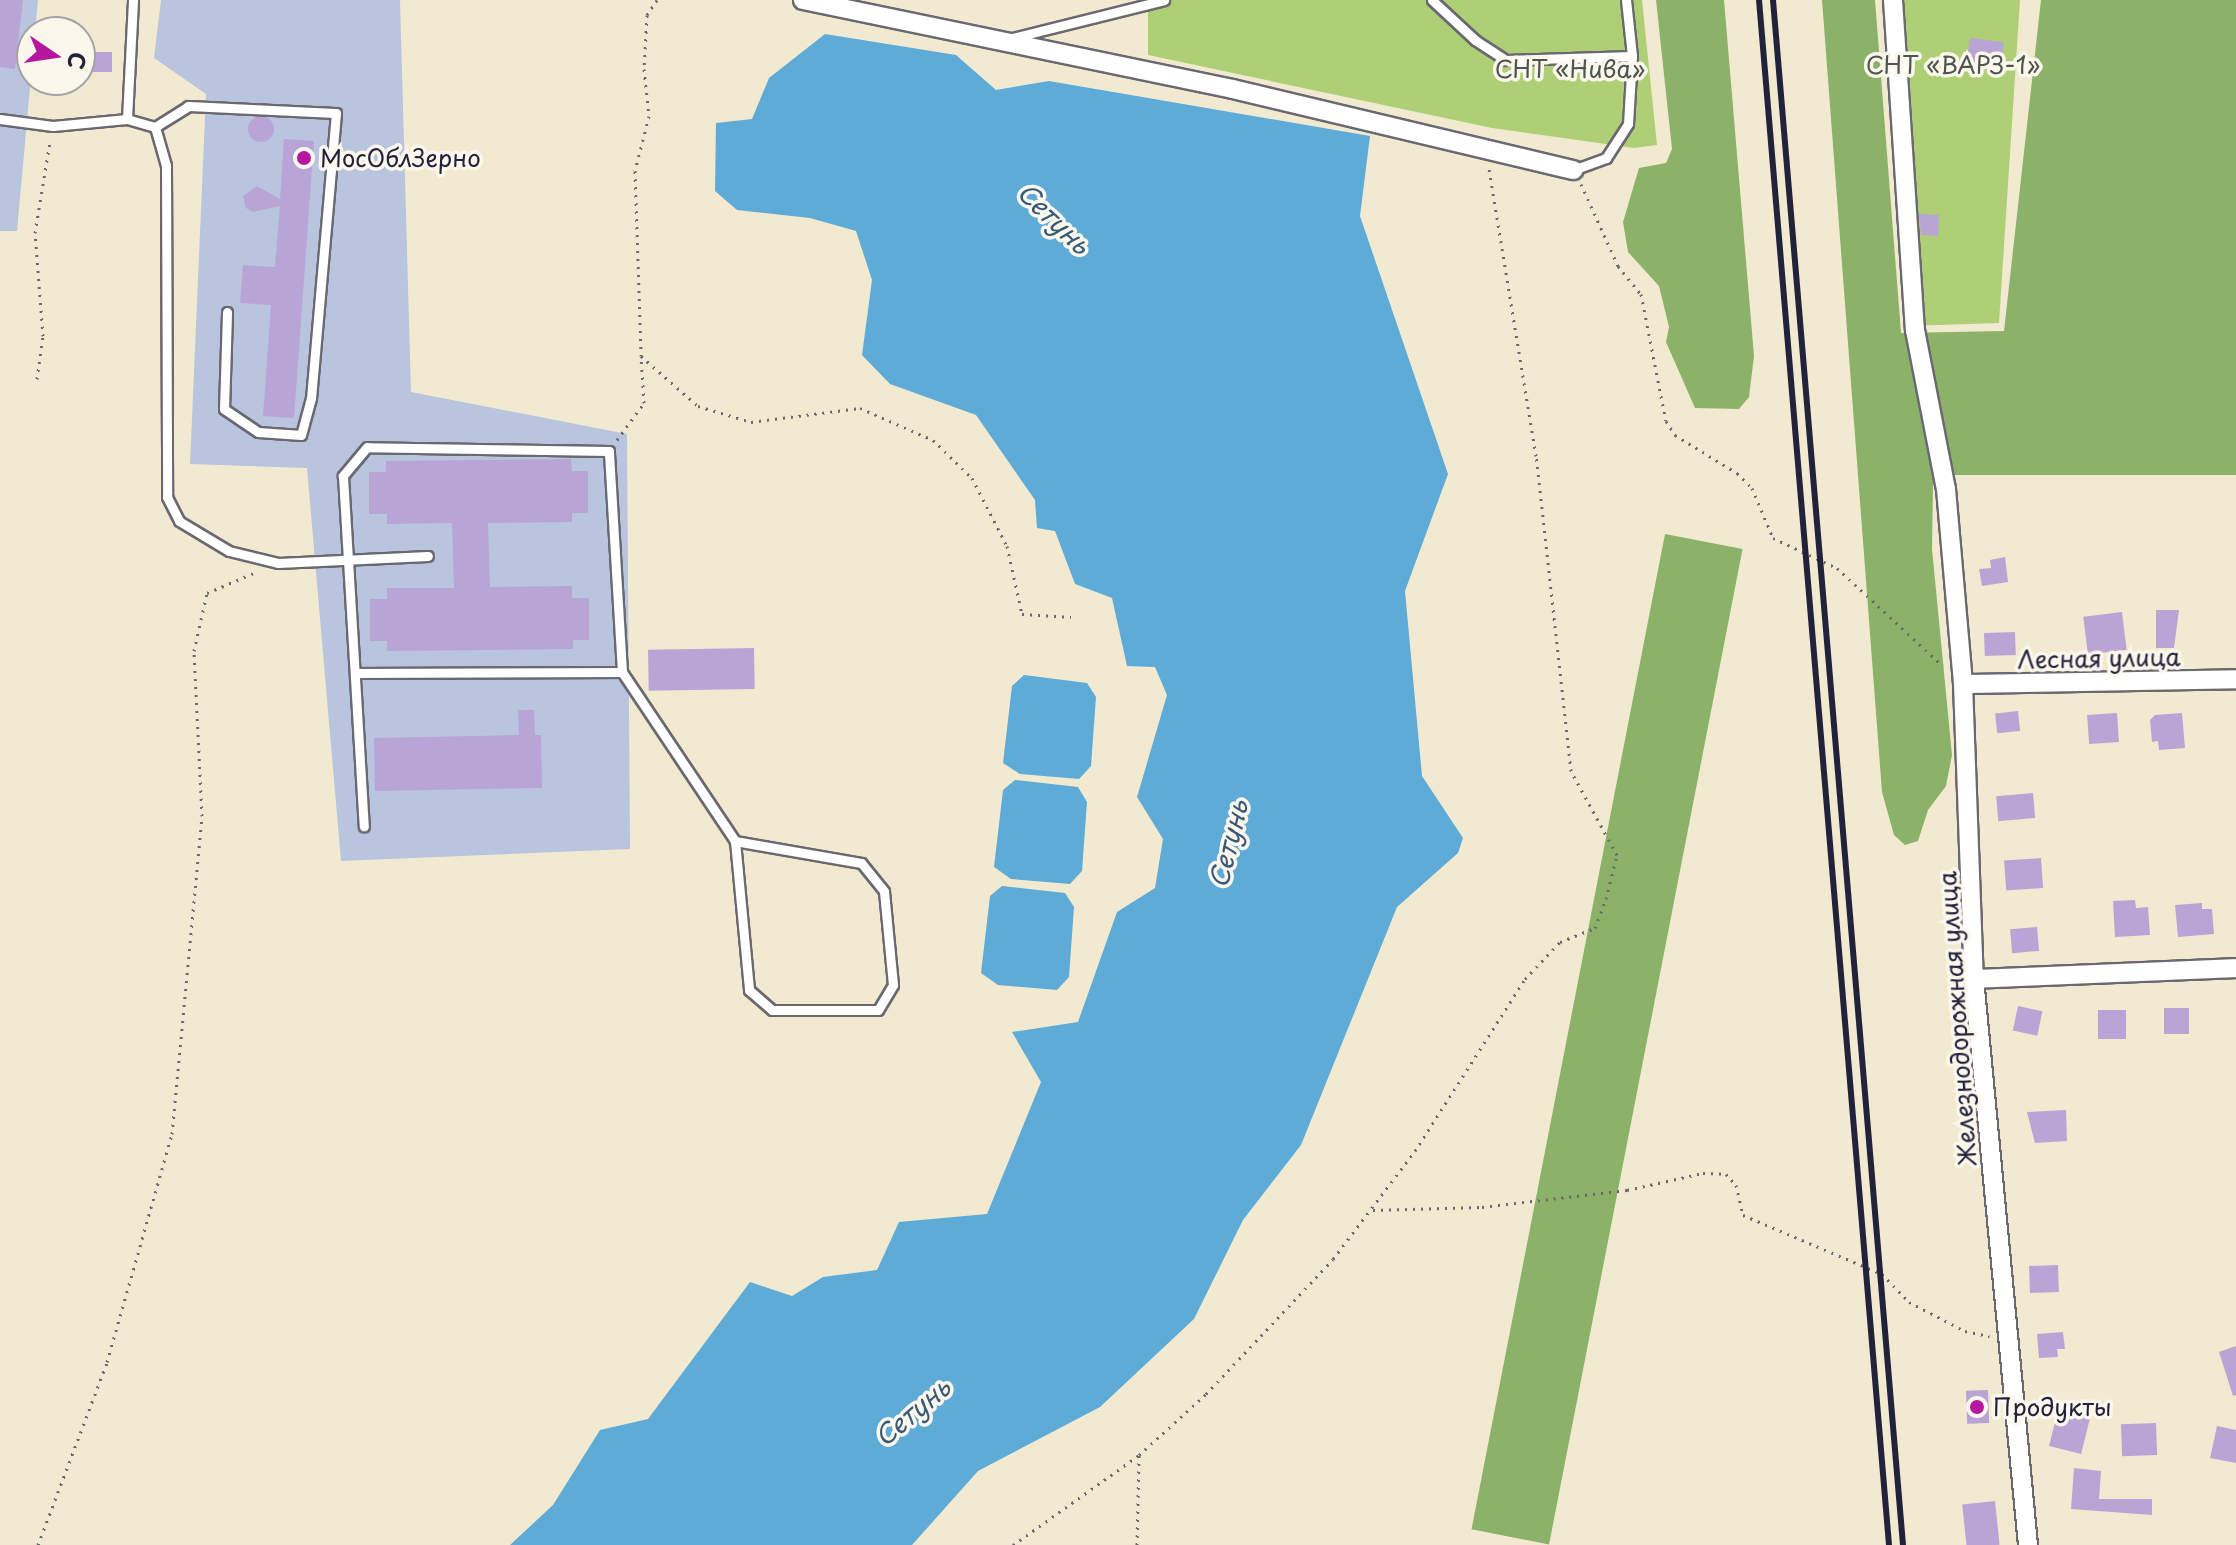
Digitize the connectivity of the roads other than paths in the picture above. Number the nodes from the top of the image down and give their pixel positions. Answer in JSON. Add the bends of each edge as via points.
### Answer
{"nodes":[{"id":1,"x":133,"y":0,"type":"edge"},
{"id":2,"x":803,"y":0,"type":"edge"},
{"id":3,"x":1164,"y":0,"type":"edge"},
{"id":4,"x":1432,"y":0,"type":"edge"},
{"id":5,"x":1626,"y":0,"type":"edge"},
{"id":6,"x":1893,"y":0,"type":"edge"},
{"id":7,"x":993,"y":42,"type":"junction"},
{"id":8,"x":1632,"y":56,"type":"junction"},
{"id":9,"x":0,"y":119,"type":"edge"},
{"id":10,"x":127,"y":119,"type":"junction"},
{"id":11,"x":155,"y":127,"type":"junction"},
{"id":12,"x":1573,"y":170,"type":"joint"},
{"id":13,"x":227,"y":312,"type":"dead end"},
{"id":14,"x":428,"y":556,"type":"dead end"},
{"id":15,"x":348,"y":559,"type":"junction"},
{"id":16,"x":622,"y":672,"type":"junction"},
{"id":17,"x":355,"y":673,"type":"junction"},
{"id":18,"x":2236,"y":679,"type":"edge"},
{"id":19,"x":1963,"y":684,"type":"junction"},
{"id":20,"x":364,"y":826,"type":"dead end"},
{"id":21,"x":735,"y":841,"type":"junction"},
{"id":22,"x":2236,"y":968,"type":"edge"},
{"id":23,"x":1974,"y":979,"type":"junction"},
{"id":24,"x":2028,"y":1545,"type":"edge"}],
"edges":[{"from":1,"to":10,"type":"lane"},
{"from":2,"to":7,"type":"street"},
{"from":3,"to":7,"type":"lane"},
{"from":4,"to":8,"type":"lane","via":[[1506,60]]},
{"from":5,"to":8,"type":"lane"},
{"from":6,"to":19,"type":"street","name":"Железнодорожная улица","via":[[1915,330],[1946,489]]},
{"from":7,"to":12,"type":"street","via":[[1233,89]]},
{"from":8,"to":12,"type":"lane","via":[[1628,124],[1606,158]]},
{"from":9,"to":10,"type":"lane","via":[[53,126]]},
{"from":10,"to":11,"type":"lane"},
{"from":11,"to":13,"type":"lane","via":[[188,106],[336,113],[311,398],[301,435],[258,432],[224,409]]},
{"from":11,"to":15,"type":"lane","via":[[166,165],[167,497],[179,521],[229,551],[278,563]]},
{"from":14,"to":15,"type":"lane"},
{"from":15,"to":16,"type":"lane","via":[[343,476],[367,447],[609,451]]},
{"from":15,"to":17,"type":"lane"},
{"from":16,"to":17,"type":"lane"},
{"from":16,"to":21,"type":"lane"},
{"from":17,"to":20,"type":"lane"},
{"from":18,"to":19,"type":"street","name":"Лесная улица"},
{"from":19,"to":23,"type":"street","name":"Железнодорожная улица"},
{"from":21,"to":21,"type":"lane","via":[[749,990],[772,1010],[878,1010],[893,985],[884,891],[861,863]]},
{"from":22,"to":23,"type":"street"},
{"from":23,"to":24,"type":"street","name":"Железнодорожная улица"}]}
